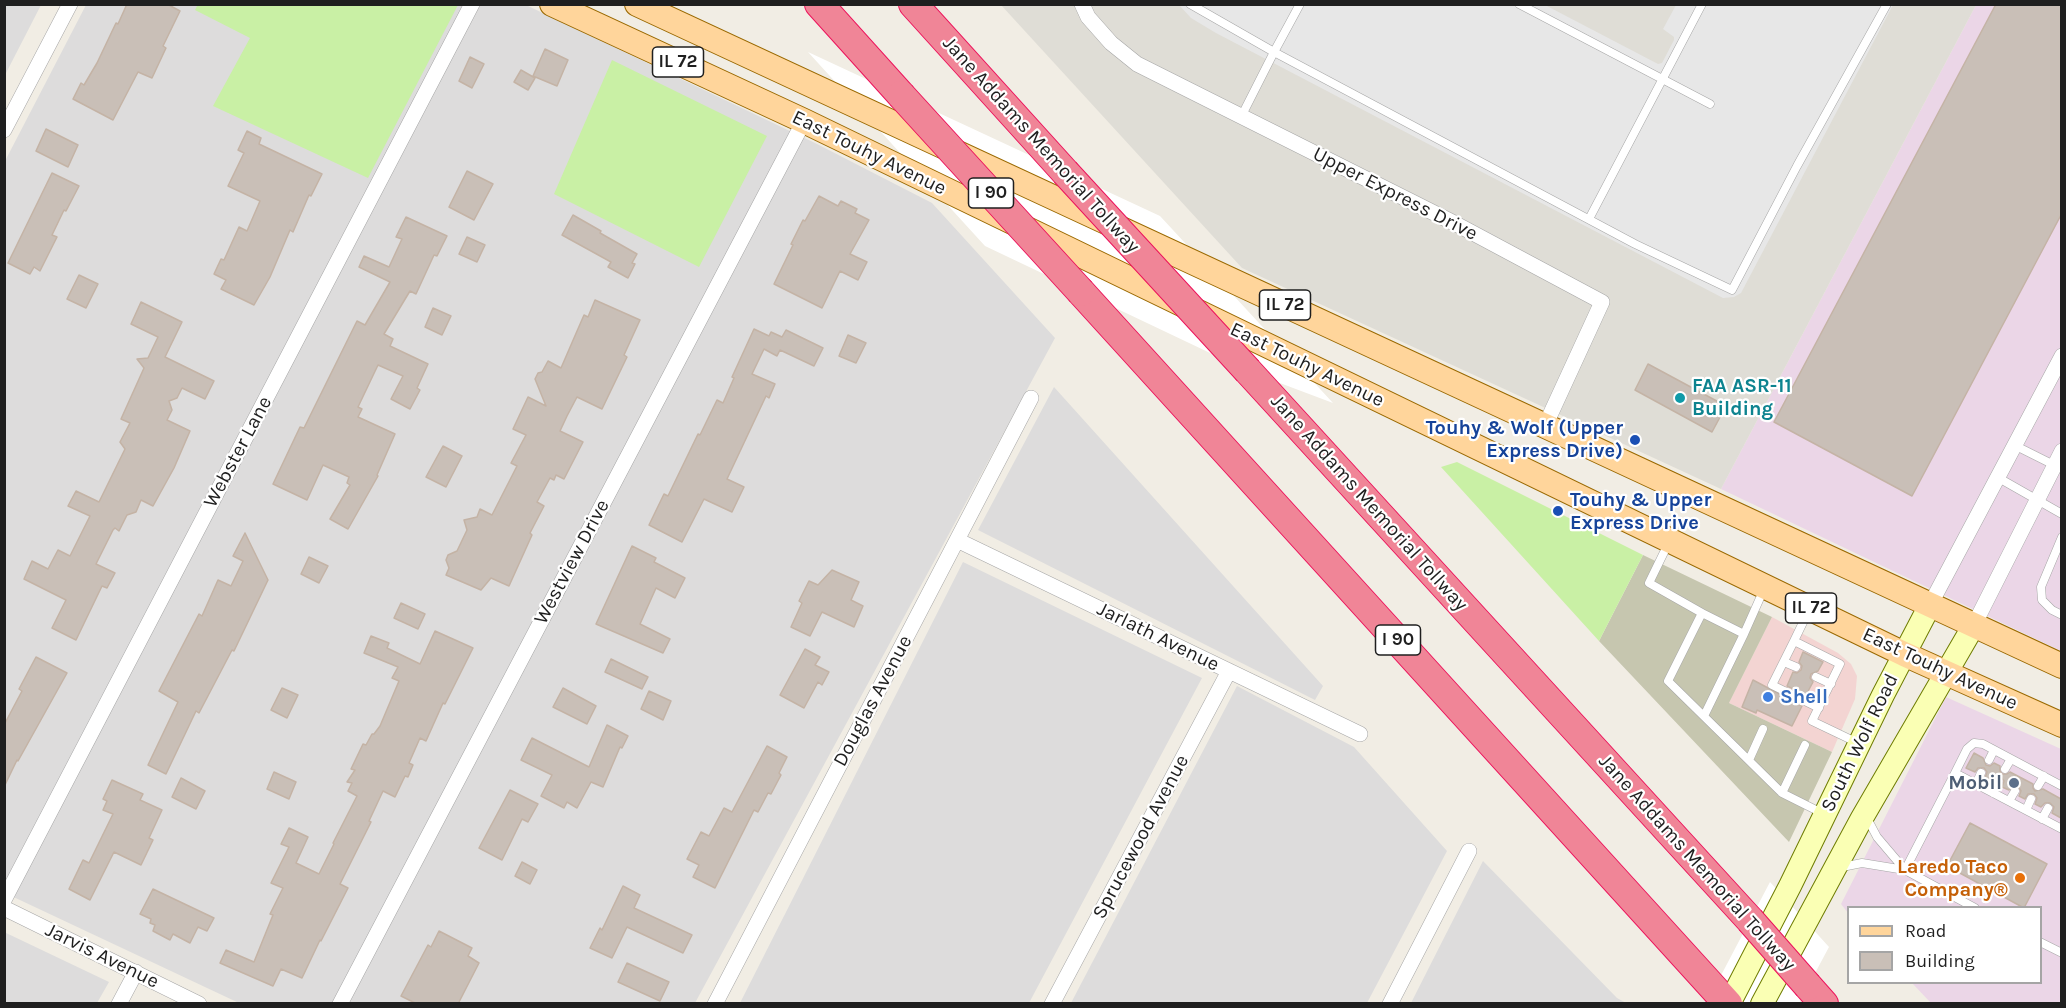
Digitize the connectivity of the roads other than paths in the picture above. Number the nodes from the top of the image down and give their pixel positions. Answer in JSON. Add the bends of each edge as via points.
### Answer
{"nodes":[{"id":1,"x":70,"y":4,"type":"edge"},
{"id":2,"x":472,"y":4,"type":"edge"},
{"id":3,"x":552,"y":4,"type":"edge"},
{"id":4,"x":819,"y":4,"type":"edge"},
{"id":5,"x":913,"y":4,"type":"edge"},
{"id":6,"x":1190,"y":4,"type":"edge"},
{"id":7,"x":1300,"y":4,"type":"edge"},
{"id":8,"x":1519,"y":4,"type":"edge"},
{"id":9,"x":1702,"y":4,"type":"edge"},
{"id":10,"x":1887,"y":4,"type":"edge"},
{"id":11,"x":639,"y":5,"type":"edge"},
{"id":12,"x":1088,"y":9,"type":"edge"},
{"id":13,"x":1275,"y":52,"type":"junction"},
{"id":14,"x":1663,"y":80,"type":"junction"},
{"id":15,"x":1710,"y":104,"type":"dead end"},
{"id":16,"x":1241,"y":117,"type":"junction"},
{"id":17,"x":804,"y":121,"type":"junction"},
{"id":18,"x":4,"y":130,"type":"edge"},
{"id":19,"x":1589,"y":219,"type":"junction"},
{"id":20,"x":2061,"y":356,"type":"edge"},
{"id":21,"x":1031,"y":398,"type":"dead end"},
{"id":22,"x":1545,"y":426,"type":"junction"},
{"id":23,"x":2014,"y":445,"type":"junction"},
{"id":24,"x":2061,"y":451,"type":"edge"},
{"id":25,"x":2058,"y":467,"type":"edge"},
{"id":26,"x":1997,"y":477,"type":"junction"},
{"id":27,"x":2037,"y":500,"type":"junction"},
{"id":28,"x":2061,"y":514,"type":"edge"},
{"id":29,"x":2061,"y":537,"type":"edge"},
{"id":30,"x":957,"y":540,"type":"junction"},
{"id":31,"x":1669,"y":541,"type":"junction"},
{"id":32,"x":1765,"y":586,"type":"junction"},
{"id":33,"x":1930,"y":605,"type":"junction"},
{"id":34,"x":1810,"y":608,"type":"junction"},
{"id":35,"x":1702,"y":613,"type":"junction"},
{"id":36,"x":2061,"y":615,"type":"edge"},
{"id":37,"x":1974,"y":625,"type":"junction"},
{"id":38,"x":1744,"y":634,"type":"junction"},
{"id":39,"x":1794,"y":641,"type":"junction"},
{"id":40,"x":1904,"y":654,"type":"junction"},
{"id":41,"x":1784,"y":662,"type":"junction"},
{"id":42,"x":2061,"y":666,"type":"edge"},
{"id":43,"x":1796,"y":667,"type":"dead end"},
{"id":44,"x":1229,"y":671,"type":"junction"},
{"id":45,"x":1946,"y":673,"type":"junction"},
{"id":46,"x":1816,"y":677,"type":"dead end"},
{"id":47,"x":1831,"y":684,"type":"junction"},
{"id":48,"x":1819,"y":708,"type":"junction"},
{"id":49,"x":1704,"y":716,"type":"junction"},
{"id":50,"x":2061,"y":726,"type":"edge"},
{"id":51,"x":1763,"y":729,"type":"dead end"},
{"id":52,"x":1360,"y":734,"type":"dead end"},
{"id":53,"x":1859,"y":744,"type":"junction"},
{"id":54,"x":1805,"y":745,"type":"dead end"},
{"id":55,"x":1994,"y":750,"type":"junction"},
{"id":56,"x":2011,"y":759,"type":"junction"},
{"id":57,"x":1749,"y":760,"type":"junction"},
{"id":58,"x":1989,"y":760,"type":"dead end"},
{"id":59,"x":2028,"y":768,"type":"junction"},
{"id":60,"x":2006,"y":769,"type":"dead end"},
{"id":61,"x":1956,"y":773,"type":"junction"},
{"id":62,"x":1981,"y":773,"type":"dead end"},
{"id":63,"x":2044,"y":776,"type":"junction"},
{"id":64,"x":2022,"y":777,"type":"dead end"},
{"id":65,"x":1998,"y":782,"type":"dead end"},
{"id":66,"x":1976,"y":783,"type":"junction"},
{"id":67,"x":2061,"y":785,"type":"edge"},
{"id":68,"x":2038,"y":786,"type":"dead end"},
{"id":69,"x":2015,"y":791,"type":"dead end"},
{"id":70,"x":1993,"y":792,"type":"junction"},
{"id":71,"x":1782,"y":793,"type":"junction"},
{"id":72,"x":2055,"y":795,"type":"dead end"},
{"id":73,"x":2031,"y":799,"type":"dead end"},
{"id":74,"x":2009,"y":801,"type":"junction"},
{"id":75,"x":2048,"y":808,"type":"dead end"},
{"id":76,"x":2026,"y":810,"type":"junction"},
{"id":77,"x":1865,"y":812,"type":"junction"},
{"id":78,"x":1825,"y":814,"type":"junction"},
{"id":79,"x":2042,"y":819,"type":"junction"},
{"id":80,"x":2060,"y":825,"type":"edge"},
{"id":81,"x":1469,"y":851,"type":"dead end"},
{"id":82,"x":1905,"y":870,"type":"junction"},
{"id":83,"x":1833,"y":872,"type":"junction"},
{"id":84,"x":4,"y":900,"type":"edge"},
{"id":85,"x":1971,"y":906,"type":"edge"},
{"id":86,"x":4,"y":908,"type":"edge"},
{"id":87,"x":2042,"y":943,"type":"edge"},
{"id":88,"x":2061,"y":954,"type":"edge"},
{"id":89,"x":136,"y":972,"type":"junction"},
{"id":90,"x":1816,"y":995,"type":"edge"},
{"id":91,"x":1724,"y":998,"type":"edge"},
{"id":92,"x":119,"y":1004,"type":"edge"},
{"id":93,"x":199,"y":1004,"type":"edge"},
{"id":94,"x":340,"y":1004,"type":"edge"},
{"id":95,"x":715,"y":1004,"type":"edge"},
{"id":96,"x":1052,"y":1004,"type":"edge"},
{"id":97,"x":1390,"y":1004,"type":"edge"},
{"id":98,"x":1762,"y":1004,"type":"edge"}],
"edges":[{"from":1,"to":18,"type":"street"},
{"from":2,"to":84,"type":"street","name":"Webster Lane"},
{"from":3,"to":17,"type":"main road","name":"East Touhy Avenue","number":"IL 72"},
{"from":4,"to":91,"type":"highway","number":"I 90","bridge":true},
{"from":5,"to":90,"type":"highway","name":"Jane Addams Memorial Tollway","bridge":true},
{"from":6,"to":13,"type":"lane"},
{"from":7,"to":13,"type":"lane"},
{"from":8,"to":14,"type":"lane"},
{"from":9,"to":14,"type":"lane"},
{"from":10,"to":19,"type":"lane","via":[[1732,290]]},
{"from":11,"to":22,"type":"main road","name":"East Touhy Avenue","number":"IL 72"},
{"from":12,"to":16,"type":"street","name":"Upper Express Drive","via":[[1111,43],[1137,64]]},
{"from":13,"to":16,"type":"lane"},
{"from":13,"to":19,"type":"lane"},
{"from":14,"to":15,"type":"lane"},
{"from":14,"to":19,"type":"lane"},
{"from":16,"to":22,"type":"street","name":"Upper Express Drive","via":[[1602,302]]},
{"from":17,"to":31,"type":"main road","name":"East Touhy Avenue","number":"IL 72"},
{"from":17,"to":94,"type":"street","name":"Westview Drive"},
{"from":20,"to":23,"type":"street","name":"South Wolf Road"},
{"from":21,"to":30,"type":"street","name":"Douglas Avenue"},
{"from":22,"to":33,"type":"main road","name":"East Touhy Avenue","number":"IL 72"},
{"from":23,"to":25,"type":"lane"},
{"from":23,"to":26,"type":"street","name":"South Wolf Road"},
{"from":24,"to":25,"type":"street","name":"South Wolf Road"},
{"from":25,"to":27,"type":"street","name":"South Wolf Road"},
{"from":26,"to":27,"type":"lane"},
{"from":26,"to":33,"type":"street","name":"South Wolf Road"},
{"from":27,"to":28,"type":"lane"},
{"from":27,"to":37,"type":"street","name":"South Wolf Road"},
{"from":29,"to":36,"type":"lane","via":[[2040,587],[2042,600]]},
{"from":30,"to":44,"type":"street","name":"Jarlath Avenue"},
{"from":30,"to":95,"type":"street","name":"Douglas Avenue"},
{"from":31,"to":32,"type":"main road","name":"East Touhy Avenue","number":"IL 72"},
{"from":31,"to":35,"type":"lane","via":[[1649,584]]},
{"from":32,"to":34,"type":"main road","name":"East Touhy Avenue","number":"IL 72"},
{"from":32,"to":38,"type":"lane"},
{"from":33,"to":37,"type":"main road","name":"East Touhy Avenue","number":"IL 72"},
{"from":33,"to":40,"type":"main road","name":"South Wolf Road"},
{"from":34,"to":39,"type":"lane"},
{"from":34,"to":40,"type":"main road","name":"East Touhy Avenue","number":"IL 72"},
{"from":35,"to":38,"type":"lane"},
{"from":35,"to":49,"type":"lane","via":[[1668,681]]},
{"from":37,"to":42,"type":"main road","name":"East Touhy Avenue","number":"IL 72"},
{"from":37,"to":45,"type":"main road","name":"South Wolf Road"},
{"from":38,"to":49,"type":"lane"},
{"from":39,"to":41,"type":"lane"},
{"from":39,"to":47,"type":"lane","via":[[1840,664]]},
{"from":40,"to":45,"type":"main road","name":"East Touhy Avenue"},
{"from":40,"to":53,"type":"main road","name":"South Wolf Road"},
{"from":41,"to":43,"type":"lane"},
{"from":41,"to":48,"type":"lane","via":[[1773,685]]},
{"from":44,"to":52,"type":"street","name":"Jarlath Avenue"},
{"from":44,"to":96,"type":"street","name":"Sprucewood Avenue"},
{"from":45,"to":50,"type":"main road","name":"East Touhy Avenue"},
{"from":45,"to":77,"type":"main road","name":"South Wolf Road"},
{"from":46,"to":47,"type":"lane"},
{"from":47,"to":48,"type":"lane"},
{"from":48,"to":53,"type":"lane","via":[[1812,721]]},
{"from":49,"to":57,"type":"lane"},
{"from":51,"to":57,"type":"lane"},
{"from":53,"to":78,"type":"main road","name":"South Wolf Road"},
{"from":54,"to":71,"type":"lane"},
{"from":55,"to":56,"type":"lane"},
{"from":55,"to":58,"type":"lane"},
{"from":55,"to":61,"type":"lane","via":[[1974,743],[1967,748]]},
{"from":56,"to":59,"type":"lane"},
{"from":56,"to":60,"type":"lane"},
{"from":57,"to":71,"type":"lane"},
{"from":59,"to":63,"type":"lane"},
{"from":59,"to":64,"type":"lane"},
{"from":61,"to":66,"type":"lane"},
{"from":61,"to":82,"type":"lane"},
{"from":62,"to":66,"type":"lane"},
{"from":63,"to":67,"type":"lane"},
{"from":63,"to":68,"type":"lane"},
{"from":65,"to":70,"type":"lane"},
{"from":66,"to":70,"type":"lane"},
{"from":67,"to":72,"type":"lane"},
{"from":69,"to":74,"type":"lane"},
{"from":70,"to":74,"type":"lane"},
{"from":71,"to":78,"type":"lane"},
{"from":73,"to":76,"type":"lane"},
{"from":74,"to":76,"type":"lane"},
{"from":75,"to":79,"type":"lane"},
{"from":76,"to":79,"type":"lane"},
{"from":77,"to":82,"type":"lane","via":[[1876,837]]},
{"from":77,"to":83,"type":"main road","name":"South Wolf Road"},
{"from":78,"to":91,"type":"main road","name":"South Wolf Road","via":[[1790,886]]},
{"from":79,"to":80,"type":"lane"},
{"from":81,"to":97,"type":"street"},
{"from":82,"to":83,"type":"lane","via":[[1862,863]]},
{"from":82,"to":85,"type":"lane"},
{"from":83,"to":98,"type":"main road","name":"South Wolf Road"},
{"from":86,"to":89,"type":"street","name":"Jarvis Avenue"},
{"from":87,"to":88,"type":"lane"},
{"from":89,"to":92,"type":"street"},
{"from":89,"to":93,"type":"street","name":"Jarvis Avenue"}]}
